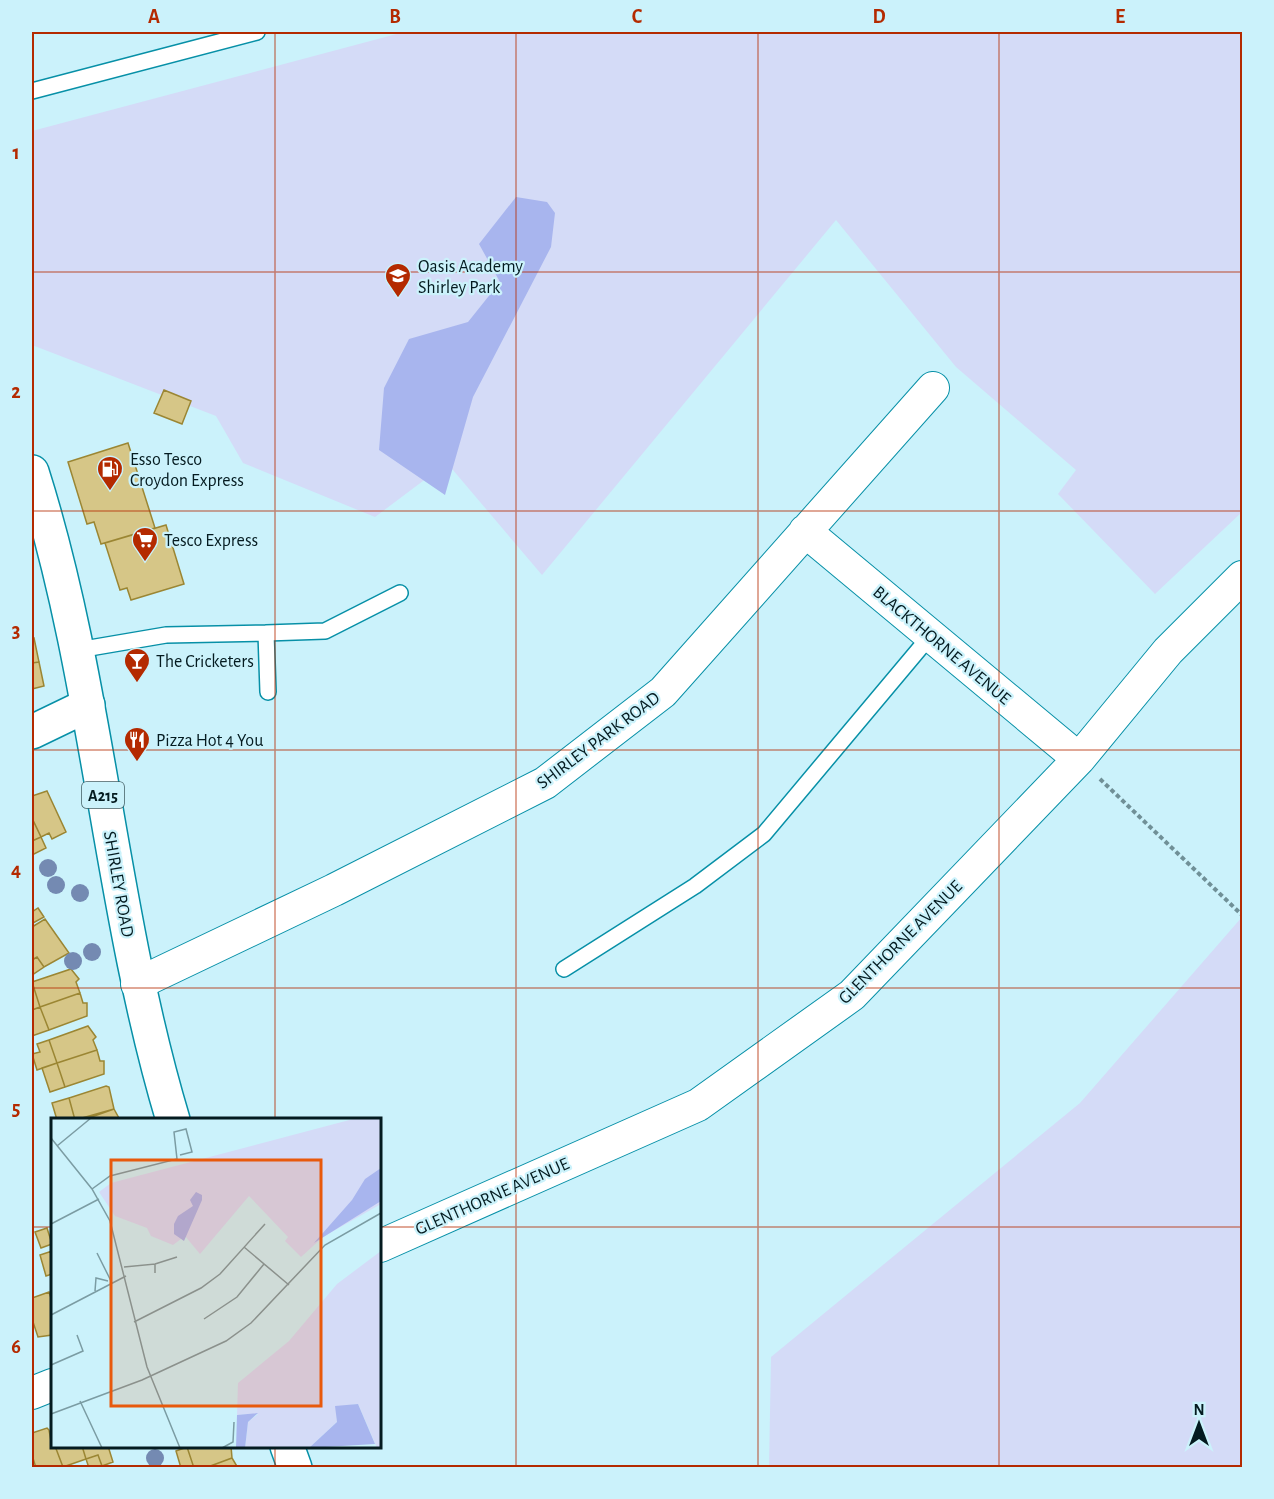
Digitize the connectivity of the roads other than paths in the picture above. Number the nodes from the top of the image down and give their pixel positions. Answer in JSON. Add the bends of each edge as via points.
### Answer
{"nodes":[{"id":1,"x":257,"y":32,"type":"edge"},
{"id":2,"x":32,"y":91,"type":"edge"},
{"id":3,"x":933,"y":388,"type":"dead end"},
{"id":4,"x":32,"y":472,"type":"edge"},
{"id":5,"x":806,"y":531,"type":"junction"},
{"id":6,"x":1242,"y":577,"type":"edge"},
{"id":7,"x":400,"y":593,"type":"dead end"},
{"id":8,"x":266,"y":633,"type":"junction"},
{"id":9,"x":931,"y":635,"type":"junction"},
{"id":10,"x":78,"y":650,"type":"junction"},
{"id":11,"x":268,"y":692,"type":"dead end"},
{"id":12,"x":88,"y":705,"type":"junction"},
{"id":13,"x":32,"y":732,"type":"edge"},
{"id":14,"x":1079,"y":759,"type":"junction"},
{"id":15,"x":564,"y":969,"type":"dead end"},
{"id":16,"x":137,"y":984,"type":"junction"},
{"id":17,"x":172,"y":1118,"type":"edge"},
{"id":18,"x":381,"y":1246,"type":"edge"},
{"id":19,"x":51,"y":1385,"type":"edge"},
{"id":20,"x":32,"y":1393,"type":"edge"},
{"id":21,"x":288,"y":1448,"type":"edge"},
{"id":22,"x":296,"y":1467,"type":"edge"}],
"edges":[{"from":1,"to":2,"type":"lane"},
{"from":3,"to":5,"type":"street","name":"SHIRLEY PARK ROAD"},
{"from":4,"to":10,"type":"main road","name":"SHIRLEY ROAD","number":"A215"},
{"from":5,"to":9,"type":"street","name":"BLACKTHORNE AVENUE"},
{"from":5,"to":16,"type":"street","name":"SHIRLEY PARK ROAD","via":[[663,692],[545,783]]},
{"from":6,"to":14,"type":"street","name":"GLENTHORNE AVENUE","via":[[1168,651]]},
{"from":7,"to":8,"type":"lane","via":[[325,631]]},
{"from":8,"to":10,"type":"lane","via":[[166,635]]},
{"from":8,"to":11,"type":"lane"},
{"from":9,"to":14,"type":"street","name":"BLACKTHORNE AVENUE"},
{"from":9,"to":15,"type":"lane","via":[[764,834],[695,886]]},
{"from":10,"to":12,"type":"main road","name":"SHIRLEY ROAD","number":"A215"},
{"from":12,"to":13,"type":"main road"},
{"from":12,"to":16,"type":"main road","name":"SHIRLEY ROAD","number":"A215"},
{"from":14,"to":18,"type":"street","name":"GLENTHORNE AVENUE","via":[[852,995],[708,1098]]},
{"from":16,"to":17,"type":"main road","name":"SHIRLEY ROAD","number":"A215"},
{"from":19,"to":20,"type":"street"},
{"from":21,"to":22,"type":"main road"}]}
